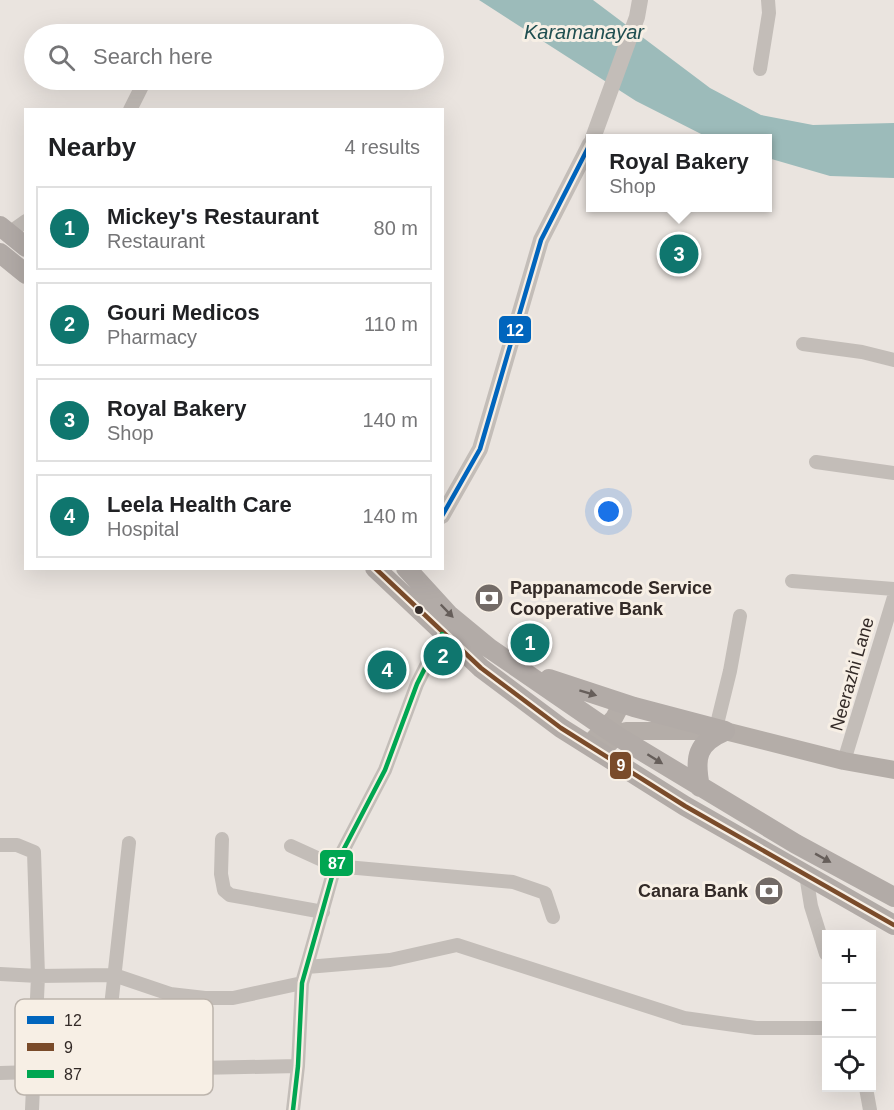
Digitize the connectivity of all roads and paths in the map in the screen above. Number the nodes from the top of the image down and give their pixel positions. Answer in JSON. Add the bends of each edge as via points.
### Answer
{"nodes":[{"id":1,"x":640,"y":0,"type":"edge"},
{"id":2,"x":768,"y":0,"type":"edge"},
{"id":3,"x":760,"y":69,"type":"dead end"},
{"id":4,"x":140,"y":90,"type":"edge"},
{"id":5,"x":131,"y":108,"type":"edge"},
{"id":6,"x":596,"y":133,"type":"edge"},
{"id":7,"x":586,"y":154,"type":"edge"},
{"id":8,"x":24,"y":222,"type":"edge"},
{"id":9,"x":4,"y":229,"type":"edge"},
{"id":10,"x":24,"y":245,"type":"edge"},
{"id":11,"x":0,"y":253,"type":"edge"},
{"id":12,"x":24,"y":272,"type":"edge"},
{"id":13,"x":803,"y":344,"type":"dead end"},
{"id":14,"x":894,"y":360,"type":"edge"},
{"id":15,"x":816,"y":462,"type":"dead end"},
{"id":16,"x":894,"y":473,"type":"edge"},
{"id":17,"x":444,"y":512,"type":"edge"},
{"id":18,"x":377,"y":570,"type":"edge"},
{"id":19,"x":404,"y":570,"type":"edge"},
{"id":20,"x":408,"y":570,"type":"edge"},
{"id":21,"x":792,"y":581,"type":"dead end"},
{"id":22,"x":392,"y":585,"type":"junction"},
{"id":23,"x":894,"y":589,"type":"edge"},
{"id":24,"x":894,"y":597,"type":"edge"},
{"id":25,"x":740,"y":616,"type":"dead end"},
{"id":26,"x":442,"y":634,"type":"junction"},
{"id":27,"x":513,"y":665,"type":"junction"},
{"id":28,"x":622,"y":704,"type":"junction"},
{"id":29,"x":720,"y":730,"type":"junction"},
{"id":30,"x":612,"y":732,"type":"junction"},
{"id":31,"x":594,"y":749,"type":"junction"},
{"id":32,"x":844,"y":760,"type":"junction"},
{"id":33,"x":894,"y":770,"type":"edge"},
{"id":34,"x":700,"y":787,"type":"junction"},
{"id":35,"x":222,"y":839,"type":"dead end"},
{"id":36,"x":129,"y":843,"type":"dead end"},
{"id":37,"x":0,"y":844,"type":"edge"},
{"id":38,"x":291,"y":846,"type":"dead end"},
{"id":39,"x":336,"y":866,"type":"junction"},
{"id":40,"x":806,"y":875,"type":"junction"},
{"id":41,"x":894,"y":897,"type":"edge"},
{"id":42,"x":323,"y":912,"type":"junction"},
{"id":43,"x":553,"y":916,"type":"dead end"},
{"id":44,"x":894,"y":925,"type":"edge"},
{"id":45,"x":822,"y":941,"type":"edge"},
{"id":46,"x":307,"y":967,"type":"junction"},
{"id":47,"x":0,"y":974,"type":"edge"},
{"id":48,"x":114,"y":975,"type":"junction"},
{"id":49,"x":38,"y":976,"type":"junction"},
{"id":50,"x":302,"y":983,"type":"junction"},
{"id":51,"x":37,"y":999,"type":"edge"},
{"id":52,"x":111,"y":999,"type":"edge"},
{"id":53,"x":822,"y":1028,"type":"edge"},
{"id":54,"x":298,"y":1066,"type":"junction"},
{"id":55,"x":213,"y":1068,"type":"edge"},
{"id":56,"x":0,"y":1073,"type":"edge"},
{"id":57,"x":15,"y":1073,"type":"edge"},
{"id":58,"x":867,"y":1092,"type":"edge"},
{"id":59,"x":33,"y":1095,"type":"edge"},
{"id":60,"x":32,"y":1110,"type":"edge"},
{"id":61,"x":293,"y":1110,"type":"edge"},
{"id":62,"x":870,"y":1110,"type":"edge"}],
"edges":[{"from":1,"to":6,"type":"street"},
{"from":2,"to":3,"type":"street"},
{"from":4,"to":5,"type":"street"},
{"from":7,"to":17,"type":"street","via":[[541,240],[480,449]]},
{"from":8,"to":9,"type":"street"},
{"from":9,"to":10,"type":"main road"},
{"from":11,"to":12,"type":"main road"},
{"from":13,"to":14,"type":"street"},
{"from":15,"to":16,"type":"street"},
{"from":18,"to":22,"type":"main road"},
{"from":19,"to":22,"type":"street"},
{"from":20,"to":27,"type":"main road","one_way":true,"via":[[449,615]]},
{"from":21,"to":23,"type":"street"},
{"from":22,"to":26,"type":"main road"},
{"from":24,"to":32,"type":"street","name":"Neerazhi Lane"},
{"from":25,"to":29,"type":"street"},
{"from":26,"to":31,"type":"main road","via":[[481,668]]},
{"from":26,"to":39,"type":"street","via":[[417,684],[385,770]]},
{"from":27,"to":28,"type":"main road","one_way":true},
{"from":27,"to":30,"type":"main road"},
{"from":28,"to":29,"type":"main road"},
{"from":28,"to":30,"type":"main road"},
{"from":29,"to":30,"type":"main road"},
{"from":29,"to":32,"type":"main road"},
{"from":29,"to":34,"type":"main road","via":[[707,739],[699,753],[696,769]]},
{"from":30,"to":31,"type":"main road"},
{"from":30,"to":34,"type":"main road","one_way":true},
{"from":31,"to":40,"type":"main road"},
{"from":32,"to":33,"type":"main road"},
{"from":34,"to":41,"type":"main road","one_way":true},
{"from":35,"to":42,"type":"street","via":[[224,891]]},
{"from":36,"to":48,"type":"street"},
{"from":37,"to":49,"type":"street","via":[[34,852]]},
{"from":38,"to":39,"type":"street"},
{"from":39,"to":42,"type":"street"},
{"from":39,"to":43,"type":"street","via":[[513,882],[545,893]]},
{"from":40,"to":44,"type":"main road"},
{"from":40,"to":45,"type":"street"},
{"from":42,"to":46,"type":"street"},
{"from":46,"to":50,"type":"street"},
{"from":46,"to":53,"type":"street","via":[[390,960],[457,945],[684,1018],[756,1028]]},
{"from":47,"to":49,"type":"street"},
{"from":48,"to":49,"type":"street"},
{"from":48,"to":50,"type":"street","via":[[170,994],[206,998],[233,998]]},
{"from":48,"to":52,"type":"street"},
{"from":49,"to":51,"type":"street"},
{"from":50,"to":54,"type":"street"},
{"from":54,"to":55,"type":"street"},
{"from":54,"to":61,"type":"street"},
{"from":56,"to":57,"type":"street"},
{"from":58,"to":62,"type":"street"},
{"from":59,"to":60,"type":"street"}]}
